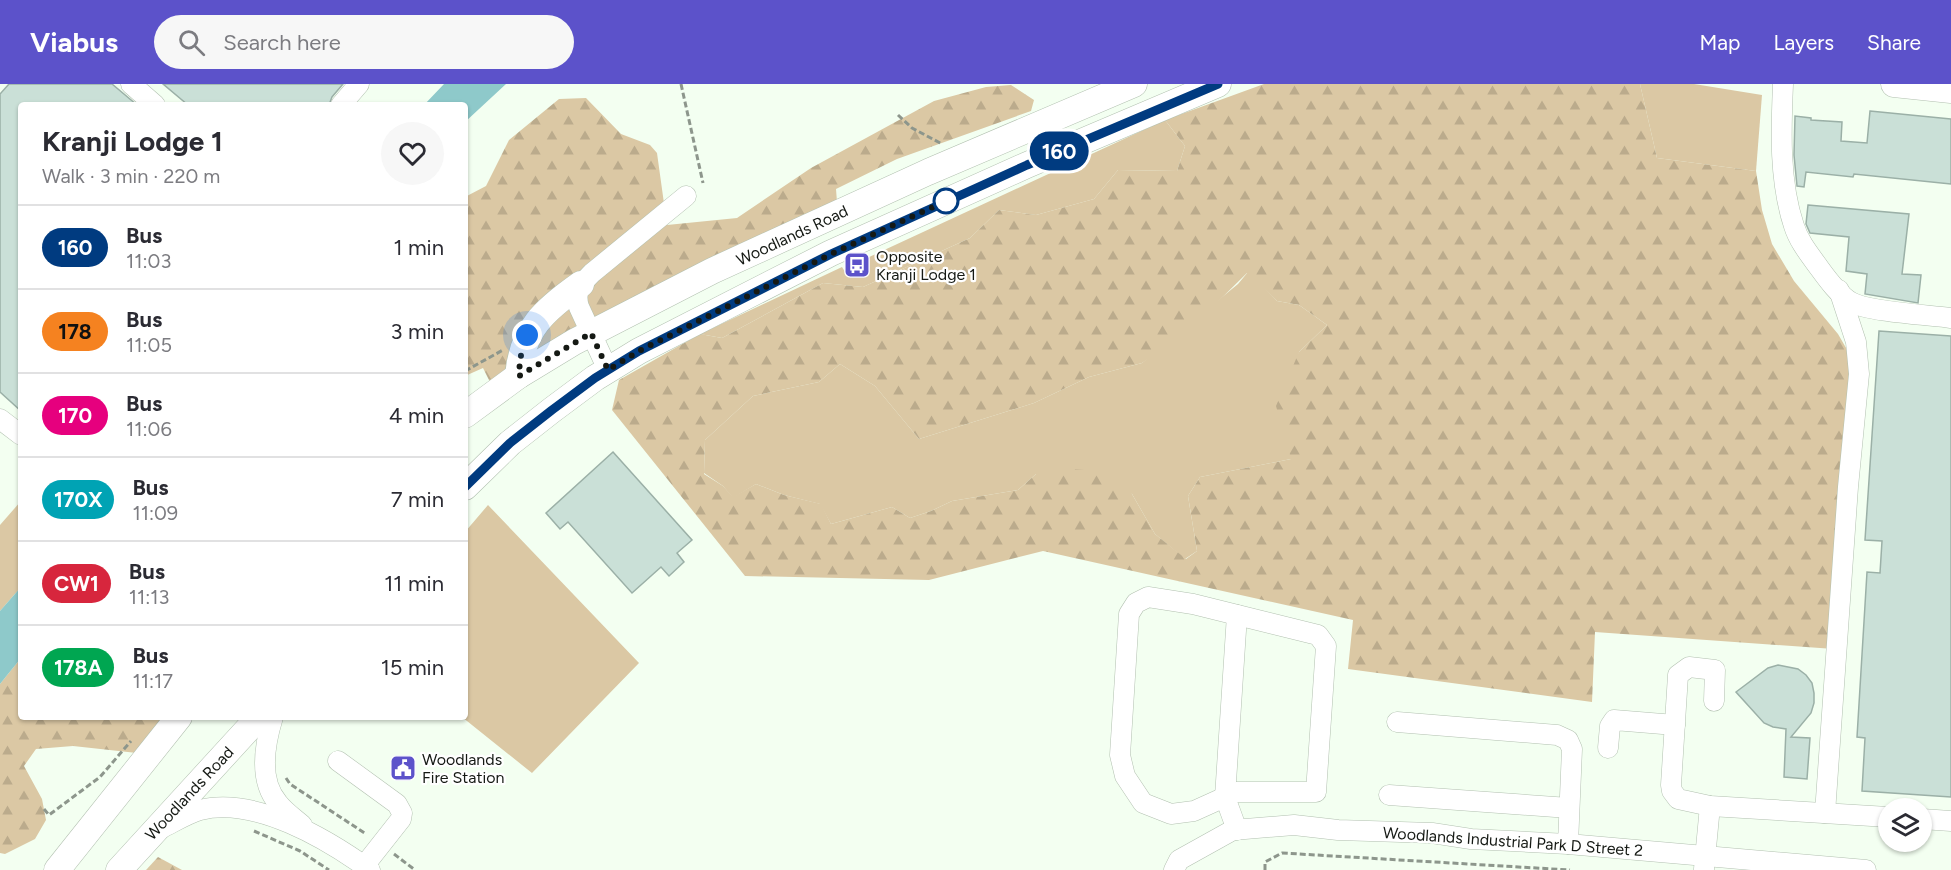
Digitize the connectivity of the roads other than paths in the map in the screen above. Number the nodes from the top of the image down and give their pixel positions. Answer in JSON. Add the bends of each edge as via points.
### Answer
{"nodes":[{"id":1,"x":130,"y":84,"type":"edge"},
{"id":2,"x":359,"y":84,"type":"edge"},
{"id":3,"x":1134,"y":84,"type":"edge"},
{"id":4,"x":1218,"y":84,"type":"edge"},
{"id":5,"x":1783,"y":84,"type":"edge"},
{"id":6,"x":1894,"y":84,"type":"edge"},
{"id":7,"x":1951,"y":90,"type":"edge"},
{"id":8,"x":151,"y":102,"type":"edge"},
{"id":9,"x":344,"y":102,"type":"edge"},
{"id":10,"x":686,"y":196,"type":"dead end"},
{"id":11,"x":581,"y":284,"type":"junction"},
{"id":12,"x":1839,"y":290,"type":"junction"},
{"id":13,"x":1951,"y":318,"type":"edge"},
{"id":14,"x":591,"y":333,"type":"junction"},
{"id":15,"x":608,"y":370,"type":"junction"},
{"id":16,"x":519,"y":376,"type":"junction"},
{"id":17,"x":468,"y":413,"type":"edge"},
{"id":18,"x":0,"y":419,"type":"edge"},
{"id":19,"x":18,"y":433,"type":"edge"},
{"id":20,"x":468,"y":484,"type":"edge"},
{"id":21,"x":1237,"y":615,"type":"junction"},
{"id":22,"x":1714,"y":701,"type":"dead end"},
{"id":23,"x":177,"y":720,"type":"edge"},
{"id":24,"x":256,"y":720,"type":"edge"},
{"id":25,"x":272,"y":720,"type":"edge"},
{"id":26,"x":1397,"y":722,"type":"dead end"},
{"id":27,"x":1675,"y":725,"type":"junction"},
{"id":28,"x":1608,"y":748,"type":"dead end"},
{"id":29,"x":338,"y":761,"type":"dead end"},
{"id":30,"x":1389,"y":795,"type":"dead end"},
{"id":31,"x":1225,"y":797,"type":"junction"},
{"id":32,"x":1710,"y":806,"type":"junction"},
{"id":33,"x":1569,"y":808,"type":"junction"},
{"id":34,"x":1825,"y":813,"type":"junction"},
{"id":35,"x":1878,"y":816,"type":"edge"},
{"id":36,"x":1932,"y":820,"type":"edge"},
{"id":37,"x":1951,"y":821,"type":"edge"},
{"id":38,"x":1238,"y":830,"type":"junction"},
{"id":39,"x":154,"y":831,"type":"junction"},
{"id":40,"x":311,"y":833,"type":"junction"},
{"id":41,"x":1568,"y":844,"type":"junction"},
{"id":42,"x":1705,"y":863,"type":"edge"},
{"id":43,"x":367,"y":868,"type":"edge"},
{"id":44,"x":57,"y":870,"type":"edge"},
{"id":45,"x":119,"y":870,"type":"edge"},
{"id":46,"x":1174,"y":870,"type":"edge"},
{"id":47,"x":1866,"y":870,"type":"edge"}],
"edges":[{"from":1,"to":8,"type":"street"},
{"from":2,"to":9,"type":"street"},
{"from":3,"to":14,"type":"main road","name":"Woodlands Road","via":[[928,172],[712,271]]},
{"from":4,"to":15,"type":"main road","name":"Woodlands Road","via":[[831,254]]},
{"from":5,"to":12,"type":"street","via":[[1786,197],[1794,227],[1805,248]]},
{"from":6,"to":7,"type":"main road"},
{"from":10,"to":11,"type":"street"},
{"from":11,"to":14,"type":"street","via":[[576,300]]},
{"from":11,"to":16,"type":"main road","via":[[554,302],[534,324],[520,359]]},
{"from":12,"to":13,"type":"street","via":[[1852,302],[1870,308]]},
{"from":12,"to":34,"type":"street","via":[[1856,342],[1859,374]]},
{"from":14,"to":15,"type":"street"},
{"from":14,"to":16,"type":"main road","name":"Woodlands Road"},
{"from":15,"to":20,"type":"main road","name":"Woodlands Road","via":[[510,443]]},
{"from":16,"to":17,"type":"main road","name":"Woodlands Road"},
{"from":18,"to":19,"type":"street"},
{"from":21,"to":31,"type":"street"},
{"from":21,"to":31,"type":"street","via":[[1318,635],[1326,646],[1316,792],[1236,792]]},
{"from":21,"to":31,"type":"street","via":[[1148,597],[1136,603],[1129,614],[1120,755],[1125,776],[1143,803],[1171,814],[1194,811]]},
{"from":22,"to":27,"type":"street","via":[[1715,670],[1682,670],[1678,675]]},
{"from":23,"to":44,"type":"main road"},
{"from":24,"to":39,"type":"main road","name":"Woodlands Road"},
{"from":25,"to":40,"type":"street","via":[[265,771],[269,788],[277,802]]},
{"from":26,"to":33,"type":"street","via":[[1557,735],[1568,740],[1572,749]]},
{"from":27,"to":28,"type":"street","via":[[1614,720]]},
{"from":27,"to":32,"type":"street","via":[[1672,792],[1685,802]]},
{"from":29,"to":43,"type":"street","via":[[397,804],[402,813]]},
{"from":30,"to":33,"type":"street"},
{"from":31,"to":38,"type":"street"},
{"from":32,"to":34,"type":"street"},
{"from":32,"to":42,"type":"street"},
{"from":33,"to":41,"type":"street"},
{"from":34,"to":35,"type":"street"},
{"from":36,"to":37,"type":"street"},
{"from":38,"to":41,"type":"street","name":"Woodlands Industrial Park D Street 2","via":[[1294,825]]},
{"from":38,"to":46,"type":"street","name":"Woodlands Industrial Park D Street 2","via":[[1179,860]]},
{"from":39,"to":40,"type":"street","via":[[199,810],[223,807],[243,809]]},
{"from":39,"to":45,"type":"main road","name":"Woodlands Road"},
{"from":40,"to":43,"type":"street"},
{"from":41,"to":42,"type":"street","name":"Woodlands Industrial Park D Street 2"},
{"from":42,"to":47,"type":"street","name":"Woodlands Industrial Park D Street 2"}]}
